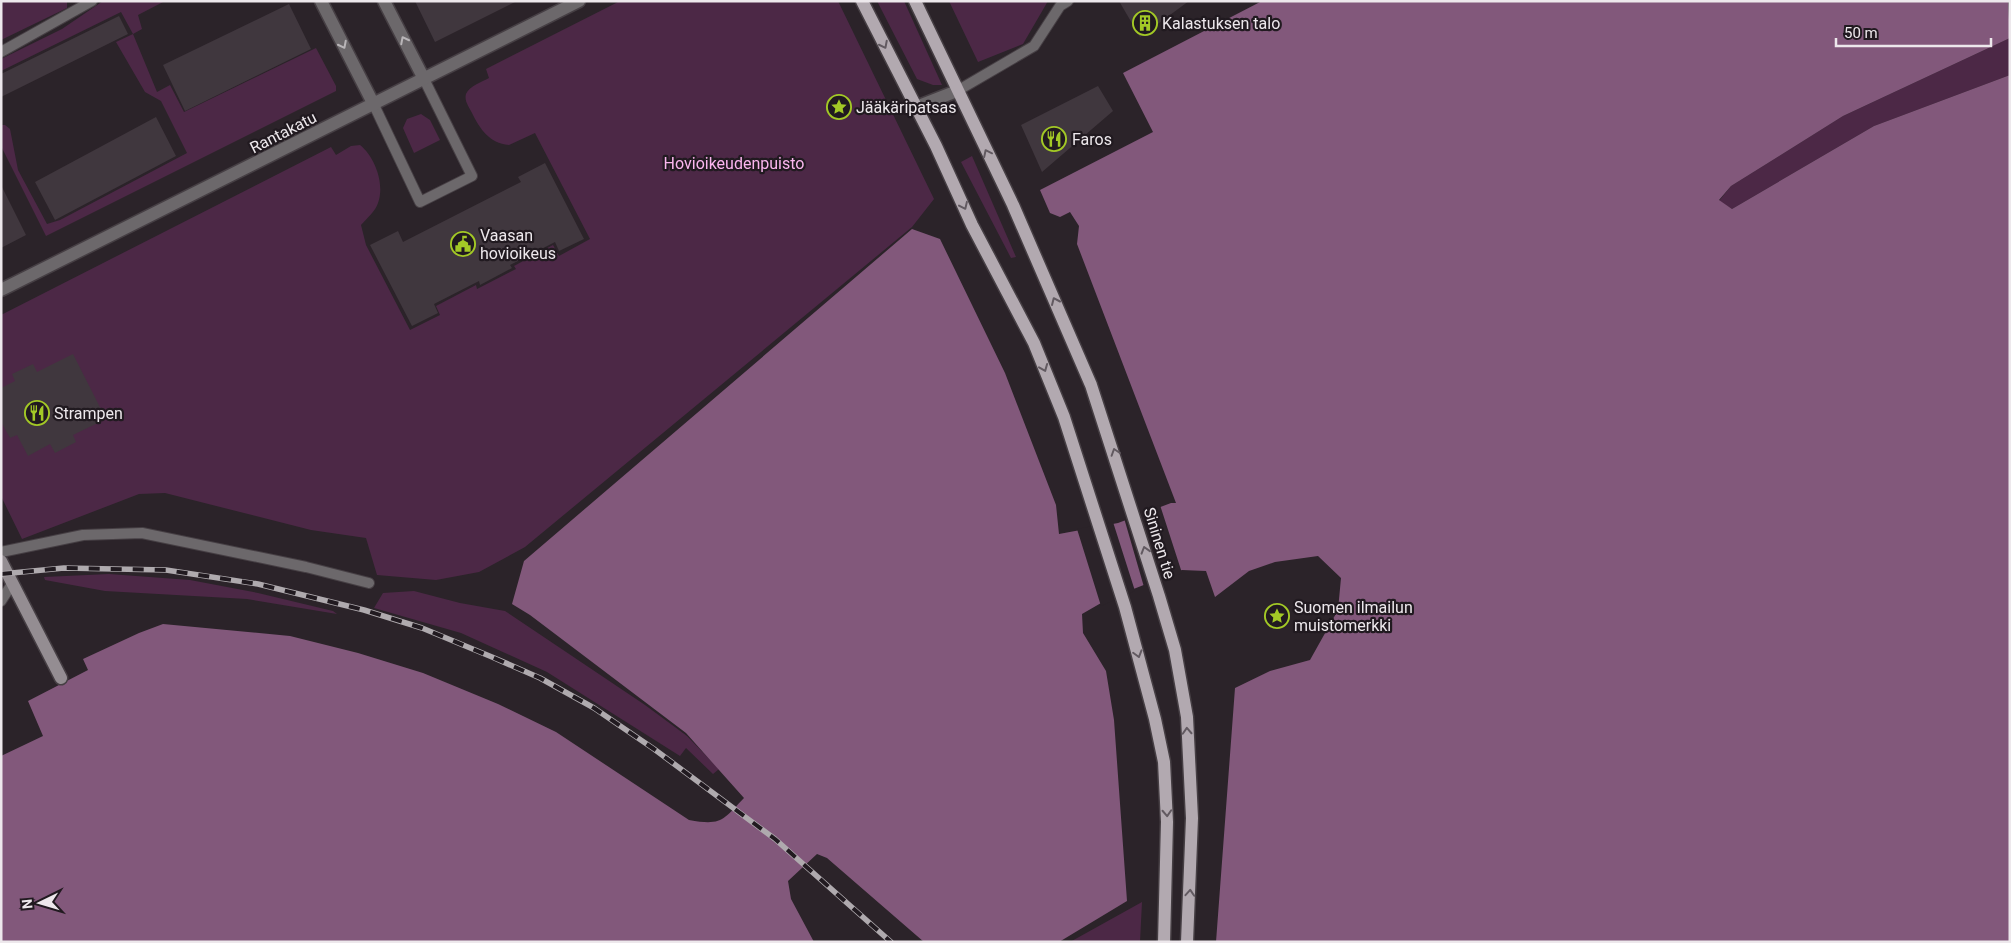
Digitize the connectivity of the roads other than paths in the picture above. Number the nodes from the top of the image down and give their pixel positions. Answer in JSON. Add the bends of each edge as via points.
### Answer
{"nodes":[{"id":1,"x":92,"y":1,"type":"edge"},
{"id":2,"x":321,"y":1,"type":"edge"},
{"id":3,"x":384,"y":1,"type":"edge"},
{"id":4,"x":579,"y":1,"type":"edge"},
{"id":5,"x":862,"y":1,"type":"edge"},
{"id":6,"x":915,"y":1,"type":"edge"},
{"id":7,"x":1068,"y":1,"type":"edge"},
{"id":8,"x":1,"y":52,"type":"edge"},
{"id":9,"x":424,"y":79,"type":"junction"},
{"id":10,"x":957,"y":91,"type":"junction"},
{"id":11,"x":374,"y":105,"type":"junction"},
{"id":12,"x":916,"y":107,"type":"junction"},
{"id":13,"x":1,"y":290,"type":"edge"},
{"id":14,"x":1,"y":552,"type":"edge"},
{"id":15,"x":1,"y":561,"type":"edge"},
{"id":16,"x":369,"y":582,"type":"dead end"},
{"id":17,"x":12,"y":584,"type":"junction"},
{"id":18,"x":1,"y":601,"type":"edge"},
{"id":19,"x":61,"y":678,"type":"dead end"},
{"id":20,"x":1164,"y":942,"type":"edge"},
{"id":21,"x":1186,"y":942,"type":"edge"}],
"edges":[{"from":1,"to":8,"type":"lane"},
{"from":2,"to":11,"type":"street","one_way":true},
{"from":9,"to":3,"type":"street","one_way":true},
{"from":4,"to":9,"type":"street","name":"Rantakatu"},
{"from":5,"to":12,"type":"main road","one_way":true},
{"from":6,"to":10,"type":"main road"},
{"from":7,"to":10,"type":"lane","via":[[1060,6],[1034,46]]},
{"from":9,"to":11,"type":"street","name":"Rantakatu"},
{"from":9,"to":11,"type":"lane","via":[[472,176],[420,202]]},
{"from":10,"to":12,"type":"street"},
{"from":21,"to":10,"type":"main road","name":"Sininen tie","one_way":true,"via":[[1192,818],[1187,717],[1175,650],[1091,385],[1013,205]]},
{"from":11,"to":13,"type":"street","name":"Rantakatu"},
{"from":12,"to":20,"type":"main road","one_way":true,"via":[[1034,342],[1064,417],[1125,607],[1156,718],[1164,762],[1167,822]]},
{"from":14,"to":16,"type":"lane","via":[[82,535],[142,533]]},
{"from":15,"to":17,"type":"street"},
{"from":17,"to":18,"type":"lane"},
{"from":17,"to":19,"type":"street"}]}
